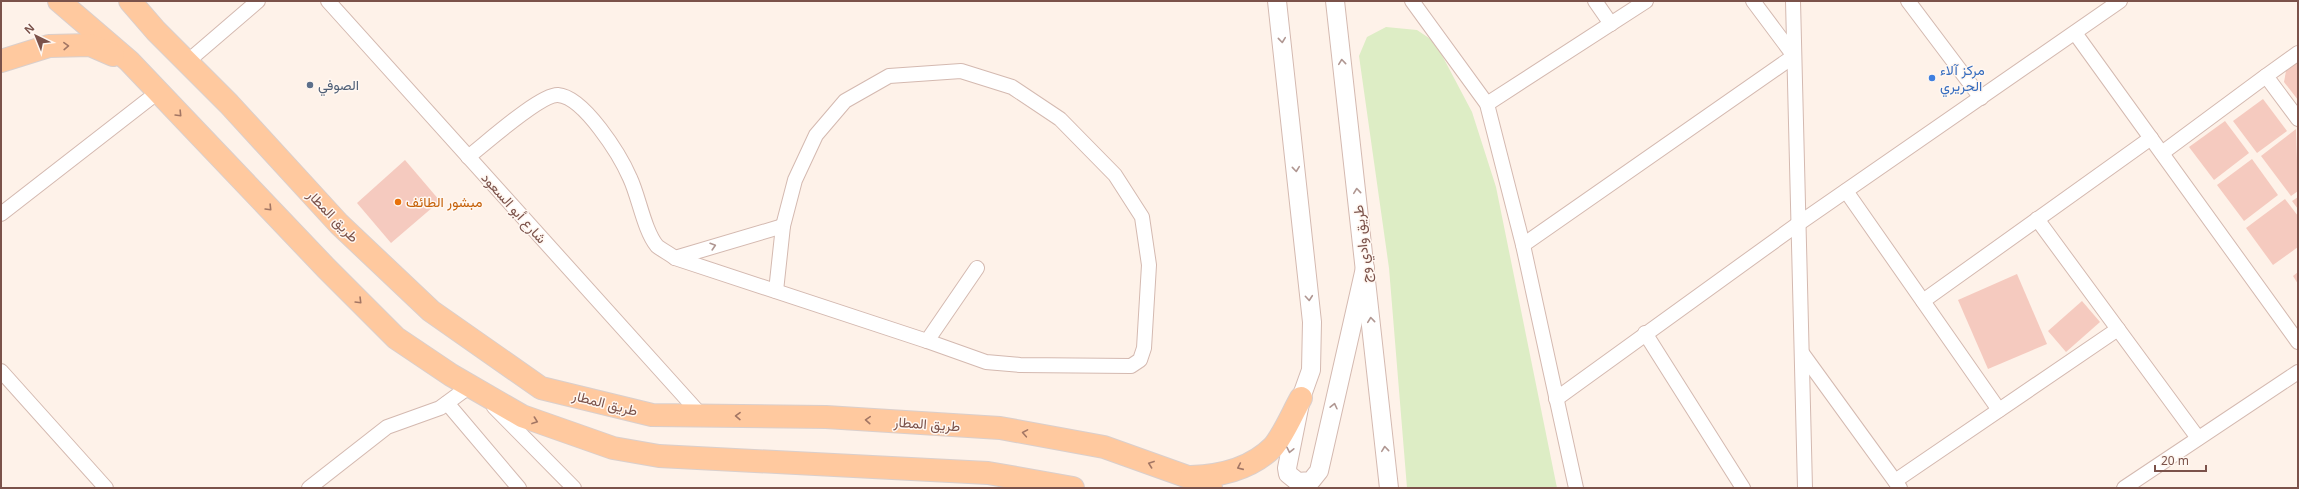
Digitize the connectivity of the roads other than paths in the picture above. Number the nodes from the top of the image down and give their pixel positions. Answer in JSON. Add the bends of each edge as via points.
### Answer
{"nodes":[{"id":1,"x":59,"y":1,"type":"edge"},
{"id":2,"x":80,"y":1,"type":"edge"},
{"id":3,"x":122,"y":1,"type":"edge"},
{"id":4,"x":130,"y":1,"type":"edge"},
{"id":5,"x":258,"y":1,"type":"edge"},
{"id":6,"x":328,"y":1,"type":"edge"},
{"id":7,"x":1277,"y":1,"type":"edge"},
{"id":8,"x":1335,"y":1,"type":"edge"},
{"id":9,"x":1412,"y":1,"type":"edge"},
{"id":10,"x":1595,"y":1,"type":"edge"},
{"id":11,"x":1646,"y":1,"type":"edge"},
{"id":12,"x":1753,"y":1,"type":"edge"},
{"id":13,"x":1793,"y":1,"type":"edge"},
{"id":14,"x":1908,"y":1,"type":"edge"},
{"id":15,"x":2120,"y":1,"type":"edge"},
{"id":16,"x":1611,"y":24,"type":"junction"},
{"id":17,"x":156,"y":32,"type":"junction"},
{"id":18,"x":2075,"y":33,"type":"junction"},
{"id":19,"x":2298,"y":53,"type":"edge"},
{"id":20,"x":1794,"y":56,"type":"junction"},
{"id":21,"x":1,"y":61,"type":"edge"},
{"id":22,"x":129,"y":61,"type":"junction"},
{"id":23,"x":187,"y":62,"type":"junction"},
{"id":24,"x":2266,"y":76,"type":"junction"},
{"id":25,"x":158,"y":92,"type":"junction"},
{"id":26,"x":1982,"y":98,"type":"junction"},
{"id":27,"x":1487,"y":104,"type":"junction"},
{"id":28,"x":2298,"y":119,"type":"edge"},
{"id":29,"x":2151,"y":138,"type":"junction"},
{"id":30,"x":2162,"y":153,"type":"junction"},
{"id":31,"x":468,"y":157,"type":"junction"},
{"id":32,"x":1846,"y":191,"type":"junction"},
{"id":33,"x":1,"y":214,"type":"edge"},
{"id":34,"x":2038,"y":219,"type":"junction"},
{"id":35,"x":1798,"y":224,"type":"junction"},
{"id":36,"x":783,"y":226,"type":"junction"},
{"id":37,"x":1523,"y":245,"type":"junction"},
{"id":38,"x":675,"y":258,"type":"junction"},
{"id":39,"x":977,"y":268,"type":"dead end"},
{"id":40,"x":1365,"y":268,"type":"junction"},
{"id":41,"x":776,"y":291,"type":"junction"},
{"id":42,"x":1923,"y":301,"type":"junction"},
{"id":43,"x":2118,"y":329,"type":"junction"},
{"id":44,"x":1645,"y":333,"type":"junction"},
{"id":45,"x":927,"y":341,"type":"junction"},
{"id":46,"x":2298,"y":342,"type":"edge"},
{"id":47,"x":1802,"y":353,"type":"junction"},
{"id":48,"x":1,"y":371,"type":"edge"},
{"id":49,"x":2298,"y":372,"type":"edge"},
{"id":50,"x":475,"y":389,"type":"junction"},
{"id":51,"x":1301,"y":398,"type":"junction"},
{"id":52,"x":1556,"y":399,"type":"junction"},
{"id":53,"x":448,"y":402,"type":"junction"},
{"id":54,"x":1999,"y":410,"type":"junction"},
{"id":55,"x":701,"y":415,"type":"junction"},
{"id":56,"x":2198,"y":438,"type":"junction"},
{"id":57,"x":1188,"y":477,"type":"junction"},
{"id":58,"x":1897,"y":484,"type":"edge"},
{"id":59,"x":106,"y":488,"type":"edge"},
{"id":60,"x":309,"y":488,"type":"edge"},
{"id":61,"x":519,"y":488,"type":"edge"},
{"id":62,"x":574,"y":488,"type":"edge"},
{"id":63,"x":1073,"y":488,"type":"edge"},
{"id":64,"x":1211,"y":488,"type":"edge"},
{"id":65,"x":1389,"y":488,"type":"edge"},
{"id":66,"x":1576,"y":488,"type":"edge"},
{"id":67,"x":1743,"y":488,"type":"edge"},
{"id":68,"x":1805,"y":488,"type":"edge"},
{"id":69,"x":2124,"y":488,"type":"edge"}],
"edges":[{"from":1,"to":22,"type":"main road"},
{"from":2,"to":22,"type":"main road"},
{"from":3,"to":17,"type":"main road","name":"طريق المطار"},
{"from":4,"to":17,"type":"main road","name":"طريق المطار"},
{"from":5,"to":23,"type":"street"},
{"from":6,"to":31,"type":"street","name":"شارع أبو السعود"},
{"from":7,"to":51,"type":"street","one_way":true,"via":[[1312,322],[1311,370]]},
{"from":40,"to":8,"type":"street","name":"طريق وادي وج","one_way":true},
{"from":9,"to":27,"type":"street"},
{"from":10,"to":16,"type":"street"},
{"from":11,"to":16,"type":"street"},
{"from":12,"to":20,"type":"street"},
{"from":13,"to":20,"type":"street"},
{"from":14,"to":26,"type":"street"},
{"from":15,"to":18,"type":"street"},
{"from":16,"to":27,"type":"street"},
{"from":17,"to":23,"type":"main road","name":"طريق المطار"},
{"from":18,"to":26,"type":"street"},
{"from":18,"to":29,"type":"street"},
{"from":19,"to":24,"type":"street"},
{"from":20,"to":35,"type":"street"},
{"from":20,"to":37,"type":"street"},
{"from":21,"to":22,"type":"main road","one_way":true,"via":[[49,46],[90,45]]},
{"from":22,"to":25,"type":"main road"},
{"from":23,"to":55,"type":"main road","name":"طريق المطار","via":[[339,224],[431,311],[541,388],[652,415]]},
{"from":24,"to":28,"type":"street"},
{"from":24,"to":30,"type":"street"},
{"from":25,"to":33,"type":"street"},
{"from":25,"to":50,"type":"main road","one_way":true,"via":[[396,338]]},
{"from":26,"to":32,"type":"street"},
{"from":27,"to":37,"type":"street"},
{"from":29,"to":30,"type":"street"},
{"from":29,"to":34,"type":"street"},
{"from":30,"to":46,"type":"street"},
{"from":31,"to":38,"type":"street","via":[[539,101],[557,95],[572,101],[588,114],[615,149],[658,246]]},
{"from":31,"to":55,"type":"street","name":"شارع أبو السعود"},
{"from":32,"to":35,"type":"street"},
{"from":32,"to":42,"type":"street"},
{"from":34,"to":42,"type":"street"},
{"from":34,"to":43,"type":"street"},
{"from":35,"to":44,"type":"street"},
{"from":35,"to":47,"type":"street"},
{"from":38,"to":36,"type":"street","one_way":true},
{"from":36,"to":41,"type":"street"},
{"from":36,"to":45,"type":"street","via":[[795,180],[816,135],[845,101],[889,76],[961,70],[1012,87],[1060,119],[1115,175],[1142,217],[1149,265],[1144,348],[1140,360],[1130,366],[1020,365],[986,362]]},
{"from":37,"to":52,"type":"street"},
{"from":38,"to":41,"type":"street"},
{"from":39,"to":45,"type":"street"},
{"from":51,"to":40,"type":"street","one_way":true,"via":[[1287,468],[1292,479],[1304,483],[1311,481],[1319,471]]},
{"from":65,"to":40,"type":"street","name":"طريق وادي وج","one_way":true},
{"from":41,"to":45,"type":"street"},
{"from":42,"to":54,"type":"street"},
{"from":43,"to":54,"type":"street"},
{"from":43,"to":56,"type":"street"},
{"from":44,"to":52,"type":"street"},
{"from":44,"to":67,"type":"street"},
{"from":47,"to":58,"type":"street"},
{"from":47,"to":68,"type":"street"},
{"from":48,"to":59,"type":"street"},
{"from":49,"to":56,"type":"street"},
{"from":50,"to":53,"type":"street"},
{"from":50,"to":62,"type":"street"},
{"from":50,"to":63,"type":"main road","one_way":true,"via":[[522,416],[606,446],[660,456],[988,473]]},
{"from":51,"to":57,"type":"main road","one_way":true,"via":[[1274,446],[1254,461],[1215,476]]},
{"from":52,"to":66,"type":"street"},
{"from":53,"to":60,"type":"street","via":[[440,408],[387,427]]},
{"from":53,"to":61,"type":"street"},
{"from":54,"to":58,"type":"street"},
{"from":57,"to":55,"type":"main road","name":"طريق المطار","one_way":true,"via":[[1104,447],[1000,428],[826,417]]},
{"from":56,"to":69,"type":"street"},
{"from":57,"to":64,"type":"main road"}]}
